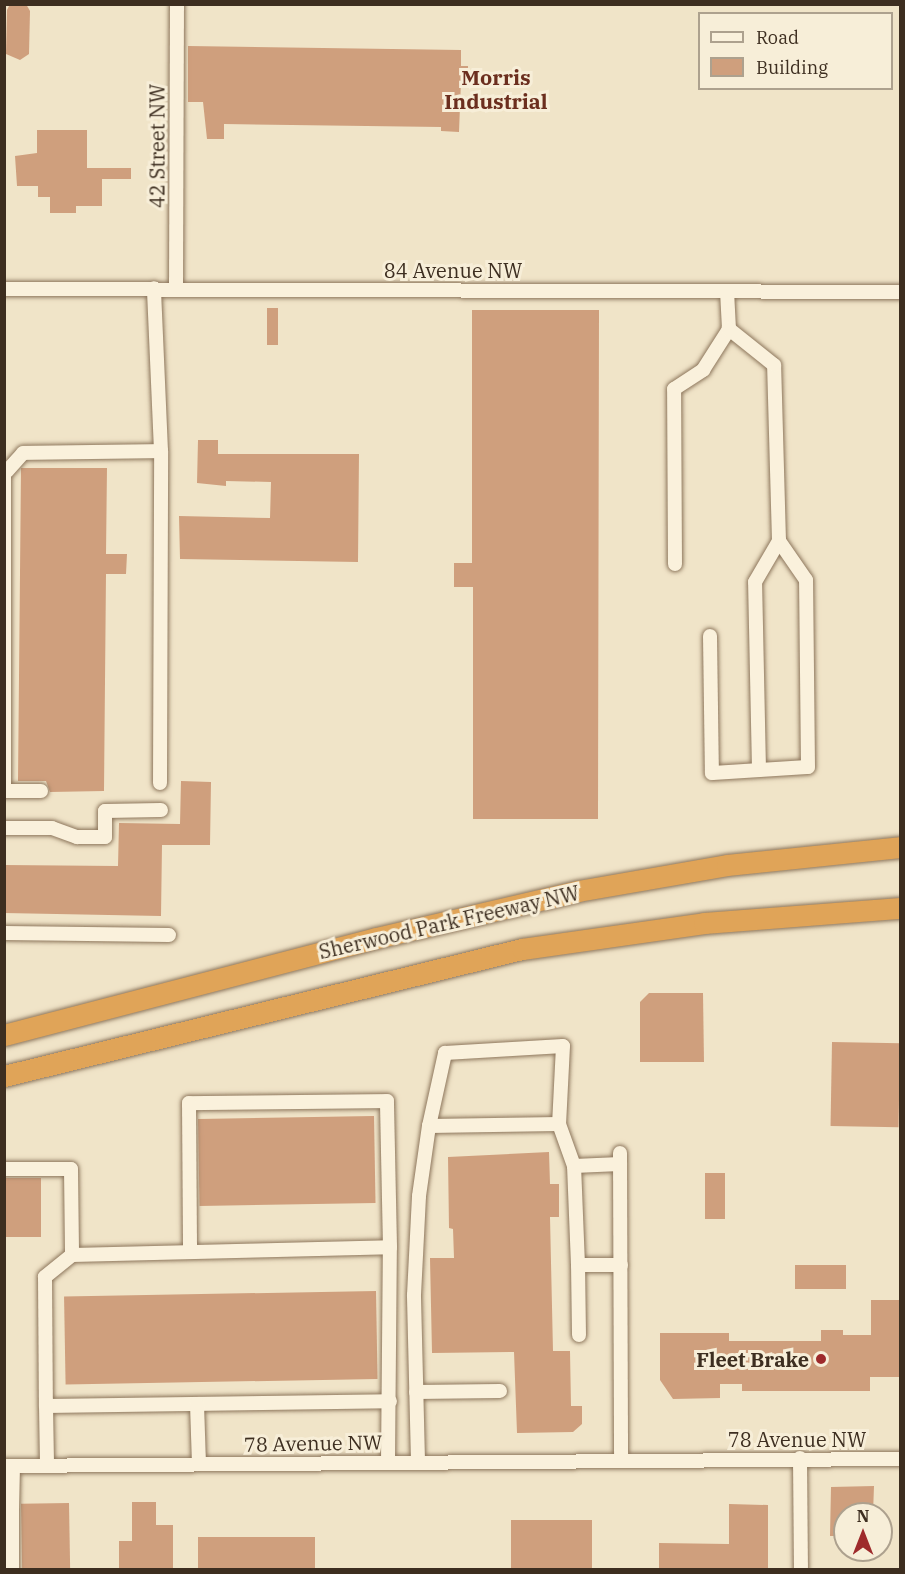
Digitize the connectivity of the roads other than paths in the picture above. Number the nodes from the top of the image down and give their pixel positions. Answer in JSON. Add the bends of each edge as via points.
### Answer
{"nodes":[{"id":1,"x":177,"y":4,"type":"edge"},
{"id":2,"x":154,"y":288,"type":"junction"},
{"id":3,"x":176,"y":288,"type":"junction"},
{"id":4,"x":4,"y":289,"type":"edge"},
{"id":5,"x":727,"y":291,"type":"junction"},
{"id":6,"x":900,"y":292,"type":"edge"},
{"id":7,"x":729,"y":329,"type":"junction"},
{"id":8,"x":161,"y":451,"type":"junction"},
{"id":9,"x":6,"y":471,"type":"edge"},
{"id":10,"x":779,"y":541,"type":"junction"},
{"id":11,"x":5,"y":550,"type":"edge"},
{"id":12,"x":675,"y":564,"type":"dead end"},
{"id":13,"x":710,"y":636,"type":"dead end"},
{"id":14,"x":5,"y":643,"type":"edge"},
{"id":15,"x":759,"y":770,"type":"junction"},
{"id":16,"x":160,"y":783,"type":"dead end"},
{"id":17,"x":5,"y":791,"type":"edge"},
{"id":18,"x":41,"y":791,"type":"dead end"},
{"id":19,"x":161,"y":810,"type":"dead end"},
{"id":20,"x":4,"y":828,"type":"edge"},
{"id":21,"x":900,"y":847,"type":"edge"},
{"id":22,"x":900,"y":908,"type":"edge"},
{"id":23,"x":4,"y":933,"type":"edge"},
{"id":24,"x":169,"y":934,"type":"dead end"},
{"id":25,"x":4,"y":1035,"type":"edge"},
{"id":26,"x":4,"y":1076,"type":"edge"},
{"id":27,"x":559,"y":1124,"type":"junction"},
{"id":28,"x":429,"y":1125,"type":"junction"},
{"id":29,"x":574,"y":1166,"type":"junction"},
{"id":30,"x":4,"y":1169,"type":"edge"},
{"id":31,"x":390,"y":1247,"type":"junction"},
{"id":32,"x":190,"y":1251,"type":"junction"},
{"id":33,"x":72,"y":1255,"type":"junction"},
{"id":34,"x":578,"y":1265,"type":"junction"},
{"id":35,"x":621,"y":1265,"type":"junction"},
{"id":36,"x":579,"y":1335,"type":"dead end"},
{"id":37,"x":416,"y":1392,"type":"junction"},
{"id":38,"x":500,"y":1392,"type":"dead end"},
{"id":39,"x":390,"y":1401,"type":"junction"},
{"id":40,"x":197,"y":1404,"type":"junction"},
{"id":41,"x":46,"y":1406,"type":"junction"},
{"id":42,"x":800,"y":1458,"type":"junction"},
{"id":43,"x":621,"y":1459,"type":"junction"},
{"id":44,"x":900,"y":1459,"type":"edge"},
{"id":45,"x":418,"y":1461,"type":"junction"},
{"id":46,"x":388,"y":1462,"type":"junction"},
{"id":47,"x":199,"y":1464,"type":"junction"},
{"id":48,"x":47,"y":1465,"type":"junction"},
{"id":49,"x":9,"y":1466,"type":"edge"},
{"id":50,"x":8,"y":1510,"type":"edge"},
{"id":51,"x":12,"y":1569,"type":"edge"},
{"id":52,"x":801,"y":1569,"type":"edge"}],
"edges":[{"from":1,"to":3,"type":"street","name":"42 Street NW"},
{"from":2,"to":3,"type":"street","name":"84 Avenue NW"},
{"from":2,"to":4,"type":"street","name":"84 Avenue NW"},
{"from":2,"to":8,"type":"street"},
{"from":3,"to":5,"type":"street","name":"84 Avenue NW"},
{"from":5,"to":6,"type":"street","name":"84 Avenue NW"},
{"from":5,"to":7,"type":"street"},
{"from":7,"to":10,"type":"street","via":[[774,365]]},
{"from":7,"to":12,"type":"street","via":[[703,370],[674,389]]},
{"from":8,"to":9,"type":"street","via":[[23,453]]},
{"from":8,"to":16,"type":"street"},
{"from":9,"to":11,"type":"street"},
{"from":10,"to":15,"type":"street","via":[[755,582]]},
{"from":10,"to":15,"type":"street","via":[[806,580],[808,767]]},
{"from":11,"to":14,"type":"street"},
{"from":13,"to":15,"type":"street","via":[[712,773]]},
{"from":14,"to":17,"type":"street"},
{"from":17,"to":18,"type":"street"},
{"from":19,"to":20,"type":"street","via":[[105,811],[105,837],[77,837],[52,828]]},
{"from":21,"to":25,"type":"highway","name":"Sherwood Park Freeway NW","via":[[727,865],[578,891],[376,938]]},
{"from":22,"to":26,"type":"highway","via":[[704,923],[522,949]]},
{"from":23,"to":24,"type":"street"},
{"from":27,"to":28,"type":"street"},
{"from":27,"to":28,"type":"street","via":[[563,1046],[445,1053]]},
{"from":27,"to":29,"type":"street"},
{"from":28,"to":37,"type":"street","via":[[419,1196],[414,1295]]},
{"from":29,"to":34,"type":"street"},
{"from":29,"to":35,"type":"street","via":[[620,1158]]},
{"from":30,"to":33,"type":"street","via":[[71,1169]]},
{"from":31,"to":32,"type":"street"},
{"from":31,"to":32,"type":"street","via":[[387,1101],[189,1103]]},
{"from":31,"to":39,"type":"street"},
{"from":32,"to":33,"type":"street"},
{"from":33,"to":41,"type":"street","via":[[45,1277]]},
{"from":34,"to":35,"type":"street"},
{"from":34,"to":36,"type":"street"},
{"from":35,"to":43,"type":"street"},
{"from":37,"to":38,"type":"street"},
{"from":37,"to":45,"type":"street"},
{"from":39,"to":40,"type":"street"},
{"from":39,"to":46,"type":"street"},
{"from":40,"to":41,"type":"street"},
{"from":40,"to":47,"type":"street"},
{"from":41,"to":48,"type":"street"},
{"from":42,"to":43,"type":"street","name":"78 Avenue NW"},
{"from":42,"to":44,"type":"street","name":"78 Avenue NW"},
{"from":42,"to":52,"type":"street"},
{"from":43,"to":45,"type":"street","name":"78 Avenue NW"},
{"from":45,"to":46,"type":"street","name":"78 Avenue NW"},
{"from":46,"to":47,"type":"street","name":"78 Avenue NW"},
{"from":47,"to":48,"type":"street","name":"78 Avenue NW"},
{"from":48,"to":49,"type":"street","name":"78 Avenue NW"},
{"from":49,"to":50,"type":"street"},
{"from":50,"to":51,"type":"street"}]}
